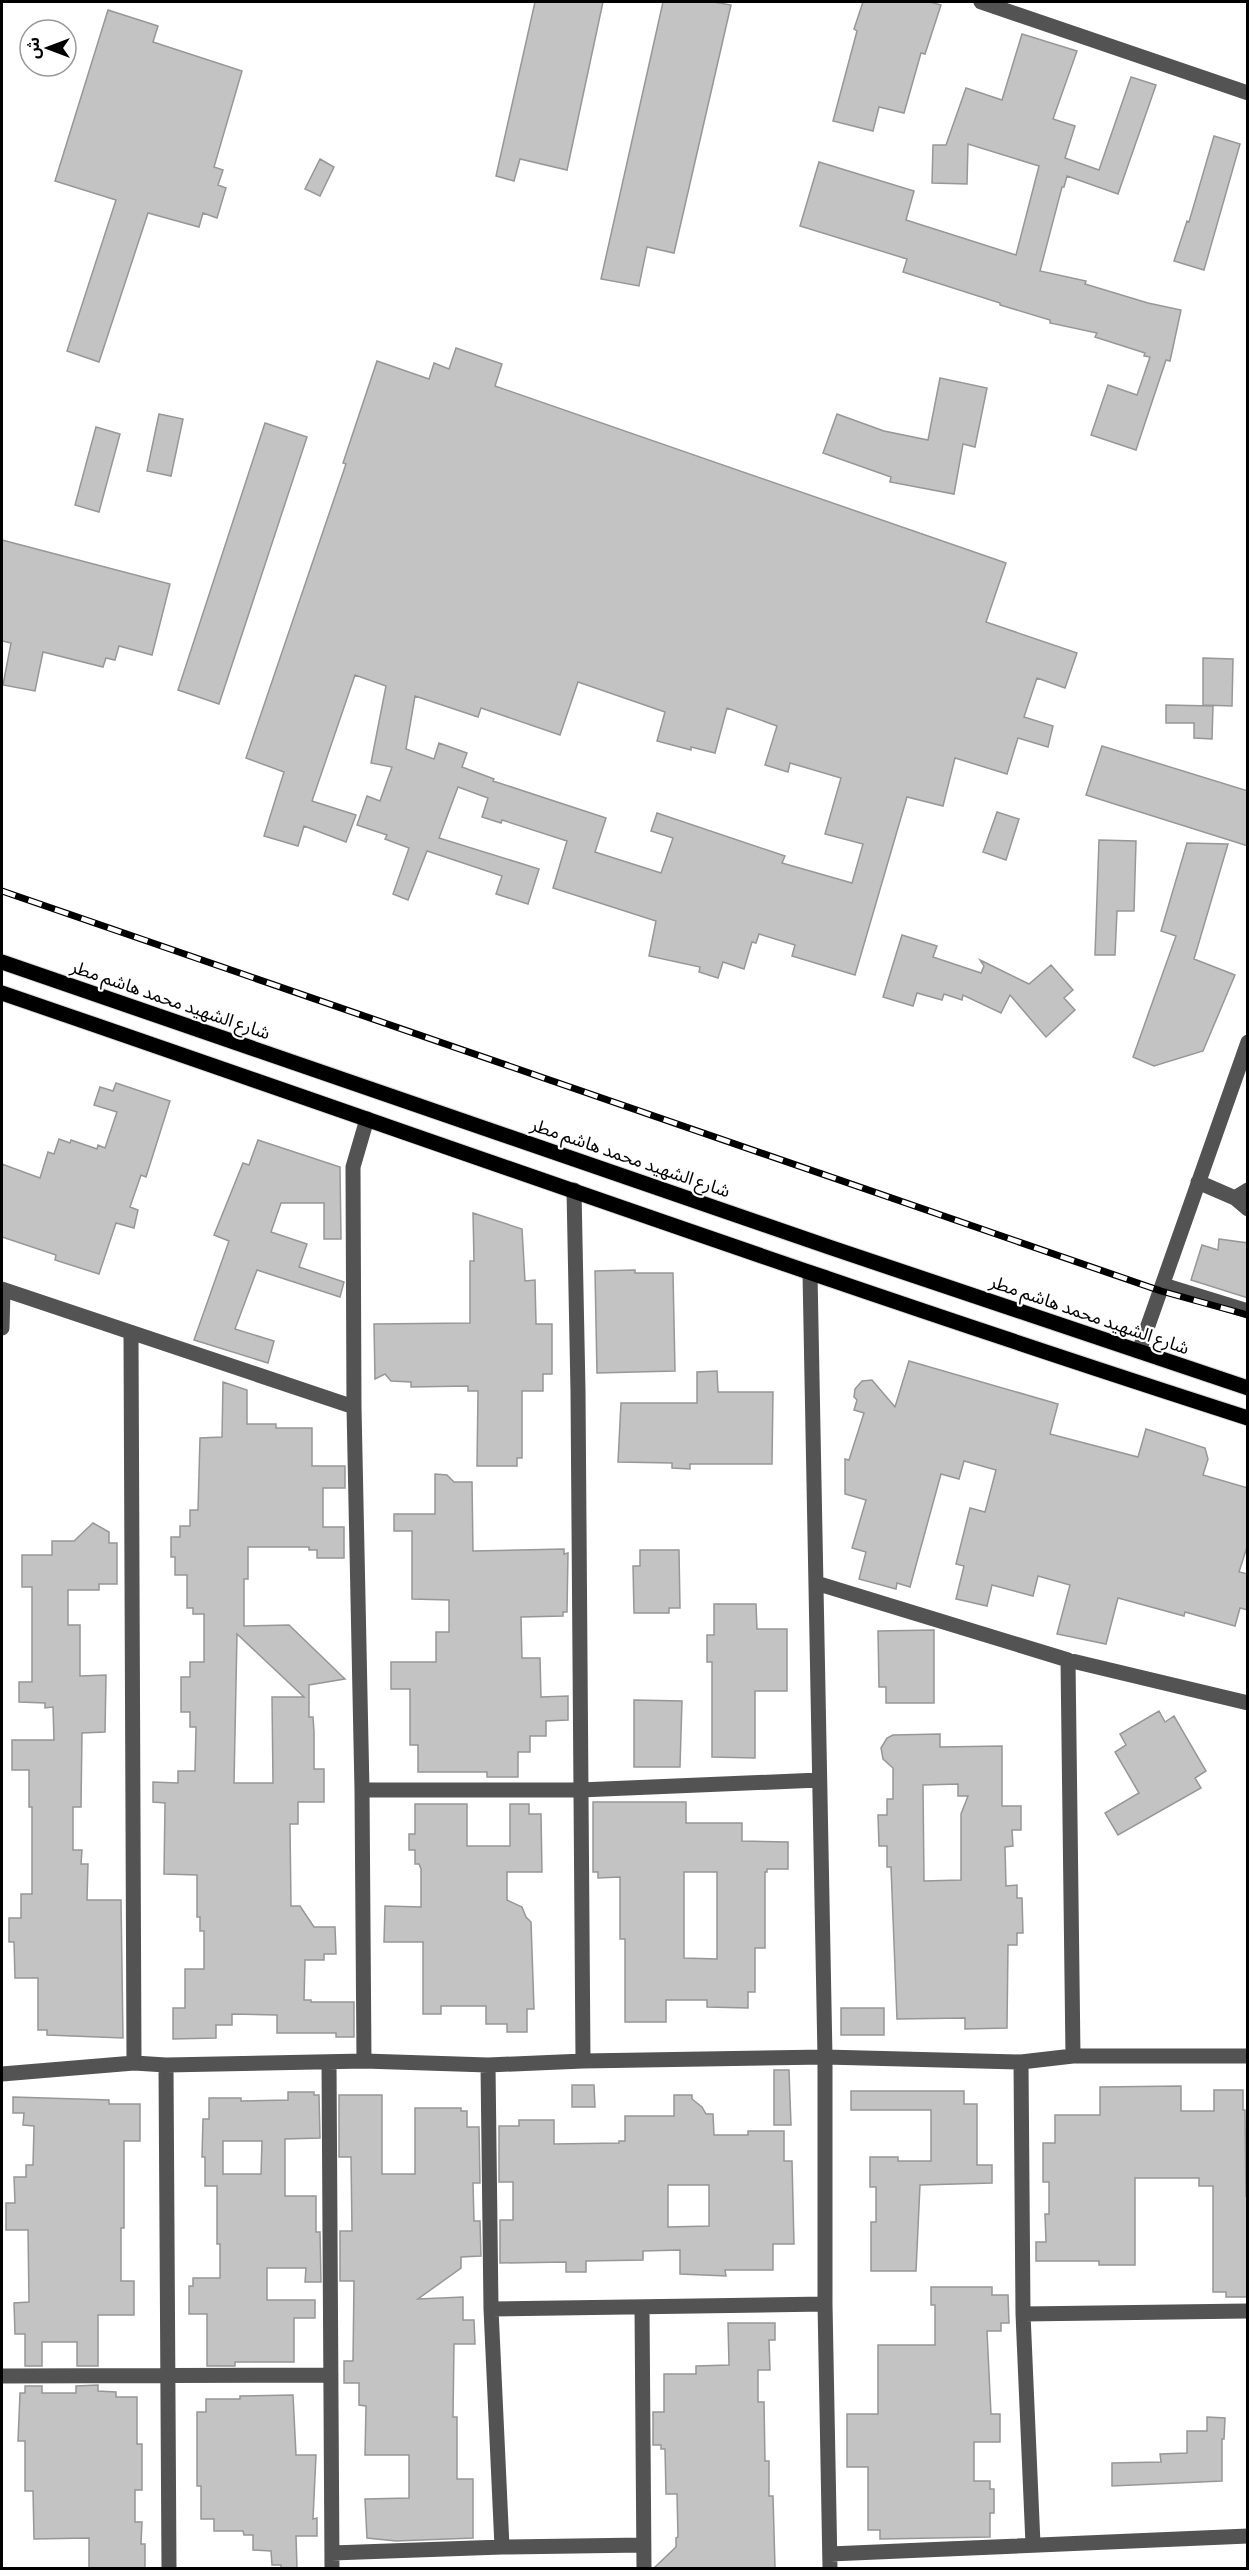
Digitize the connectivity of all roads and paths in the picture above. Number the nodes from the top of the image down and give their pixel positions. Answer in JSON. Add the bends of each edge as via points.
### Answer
{"nodes":[{"id":1,"x":981,"y":2,"type":"edge"},
{"id":2,"x":1248,"y":93,"type":"edge"},
{"id":3,"x":2,"y":962,"type":"edge"},
{"id":4,"x":2,"y":993,"type":"edge"},
{"id":5,"x":1248,"y":1042,"type":"edge"},
{"id":6,"x":367,"y":1119,"type":"junction"},
{"id":7,"x":1198,"y":1182,"type":"junction"},
{"id":8,"x":574,"y":1190,"type":"junction"},
{"id":9,"x":1241,"y":1194,"type":"edge"},
{"id":10,"x":1248,"y":1209,"type":"edge"},
{"id":11,"x":810,"y":1274,"type":"junction"},
{"id":12,"x":1164,"y":1285,"type":"junction"},
{"id":13,"x":2,"y":1289,"type":"edge"},
{"id":14,"x":1248,"y":1311,"type":"edge"},
{"id":15,"x":2,"y":1328,"type":"edge"},
{"id":16,"x":131,"y":1333,"type":"junction"},
{"id":17,"x":1139,"y":1351,"type":"junction"},
{"id":18,"x":1248,"y":1388,"type":"edge"},
{"id":19,"x":354,"y":1407,"type":"junction"},
{"id":20,"x":1248,"y":1418,"type":"edge"},
{"id":21,"x":816,"y":1583,"type":"junction"},
{"id":22,"x":1068,"y":1660,"type":"junction"},
{"id":23,"x":1248,"y":1703,"type":"edge"},
{"id":24,"x":819,"y":1780,"type":"junction"},
{"id":25,"x":362,"y":1790,"type":"junction"},
{"id":26,"x":580,"y":1790,"type":"junction"},
{"id":27,"x":1073,"y":2056,"type":"junction"},
{"id":28,"x":1248,"y":2056,"type":"edge"},
{"id":29,"x":825,"y":2057,"type":"junction"},
{"id":30,"x":364,"y":2061,"type":"junction"},
{"id":31,"x":583,"y":2061,"type":"junction"},
{"id":32,"x":329,"y":2062,"type":"junction"},
{"id":33,"x":1021,"y":2062,"type":"junction"},
{"id":34,"x":134,"y":2063,"type":"junction"},
{"id":35,"x":166,"y":2065,"type":"junction"},
{"id":36,"x":488,"y":2065,"type":"junction"},
{"id":37,"x":2,"y":2074,"type":"edge"},
{"id":38,"x":825,"y":2304,"type":"junction"},
{"id":39,"x":642,"y":2307,"type":"junction"},
{"id":40,"x":491,"y":2309,"type":"junction"},
{"id":41,"x":1248,"y":2311,"type":"edge"},
{"id":42,"x":1023,"y":2314,"type":"junction"},
{"id":43,"x":331,"y":2375,"type":"junction"},
{"id":44,"x":2,"y":2376,"type":"edge"},
{"id":45,"x":168,"y":2376,"type":"junction"},
{"id":46,"x":1248,"y":2536,"type":"edge"},
{"id":47,"x":1033,"y":2544,"type":"junction"},
{"id":48,"x":643,"y":2545,"type":"junction"},
{"id":49,"x":502,"y":2547,"type":"junction"},
{"id":50,"x":332,"y":2561,"type":"edge"},
{"id":51,"x":830,"y":2561,"type":"edge"},
{"id":52,"x":169,"y":2568,"type":"edge"},
{"id":53,"x":644,"y":2568,"type":"edge"}],
"edges":[{"from":1,"to":2,"type":"street"},
{"from":3,"to":17,"type":"main road","name":"شارع الشهيد محمد هاشم مطر"},
{"from":4,"to":6,"type":"main road"},
{"from":5,"to":7,"type":"street"},
{"from":6,"to":8,"type":"main road"},
{"from":6,"to":19,"type":"street","via":[[353,1167]]},
{"from":7,"to":9,"type":"street"},
{"from":7,"to":12,"type":"street"},
{"from":8,"to":11,"type":"main road"},
{"from":8,"to":26,"type":"street"},
{"from":9,"to":10,"type":"street"},
{"from":11,"to":20,"type":"main road"},
{"from":11,"to":21,"type":"street"},
{"from":12,"to":14,"type":"street"},
{"from":12,"to":17,"type":"street"},
{"from":13,"to":15,"type":"street"},
{"from":13,"to":16,"type":"street"},
{"from":16,"to":19,"type":"street"},
{"from":16,"to":34,"type":"street"},
{"from":17,"to":18,"type":"main road","name":"شارع الشهيد محمد هاشم مطر"},
{"from":19,"to":25,"type":"street"},
{"from":21,"to":22,"type":"street"},
{"from":21,"to":24,"type":"street"},
{"from":22,"to":23,"type":"street"},
{"from":22,"to":27,"type":"street"},
{"from":24,"to":26,"type":"street"},
{"from":24,"to":29,"type":"street"},
{"from":25,"to":26,"type":"street"},
{"from":25,"to":30,"type":"street"},
{"from":26,"to":31,"type":"street"},
{"from":27,"to":28,"type":"street"},
{"from":27,"to":33,"type":"street"},
{"from":29,"to":31,"type":"street"},
{"from":29,"to":33,"type":"street"},
{"from":29,"to":38,"type":"street"},
{"from":30,"to":32,"type":"street"},
{"from":30,"to":36,"type":"street"},
{"from":31,"to":36,"type":"street"},
{"from":32,"to":35,"type":"street"},
{"from":32,"to":43,"type":"street"},
{"from":33,"to":42,"type":"street"},
{"from":34,"to":35,"type":"street"},
{"from":34,"to":37,"type":"street"},
{"from":35,"to":45,"type":"street"},
{"from":36,"to":40,"type":"street"},
{"from":38,"to":39,"type":"street"},
{"from":38,"to":51,"type":"street"},
{"from":39,"to":40,"type":"street"},
{"from":39,"to":48,"type":"street"},
{"from":40,"to":49,"type":"street"},
{"from":41,"to":42,"type":"street"},
{"from":42,"to":47,"type":"street"},
{"from":43,"to":45,"type":"street"},
{"from":43,"to":50,"type":"street"},
{"from":44,"to":45,"type":"street"},
{"from":45,"to":52,"type":"street"},
{"from":46,"to":47,"type":"street"},
{"from":47,"to":51,"type":"street"},
{"from":48,"to":49,"type":"street"},
{"from":48,"to":53,"type":"street"},
{"from":49,"to":50,"type":"street"}]}
